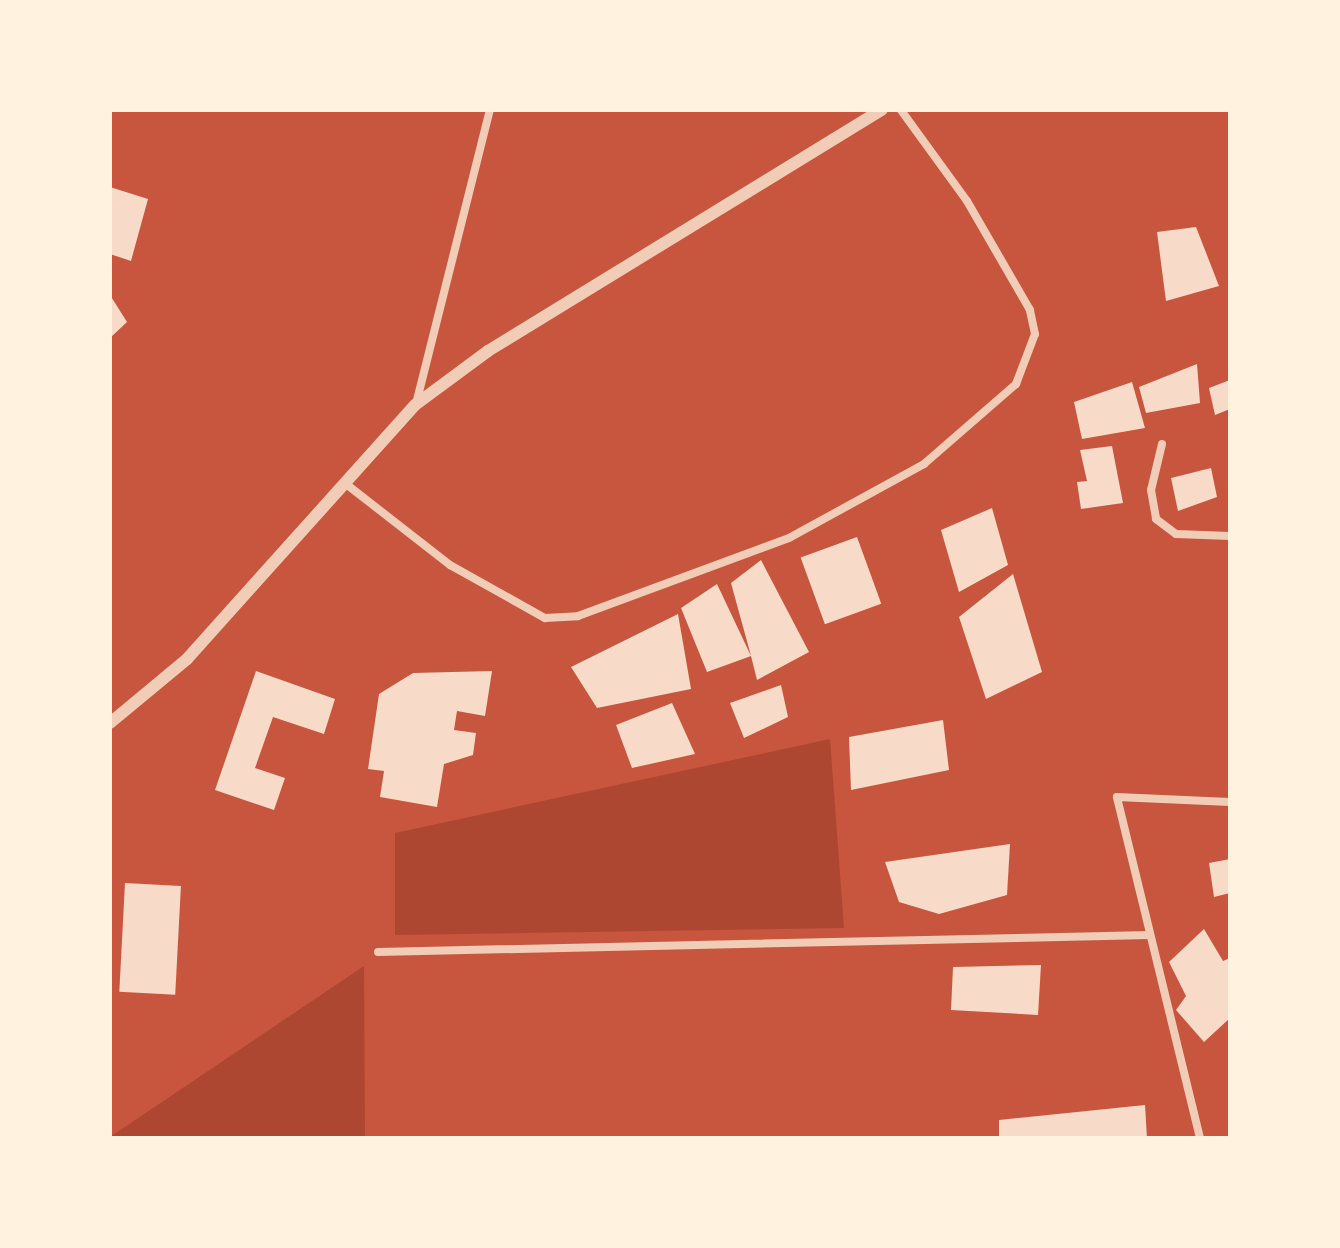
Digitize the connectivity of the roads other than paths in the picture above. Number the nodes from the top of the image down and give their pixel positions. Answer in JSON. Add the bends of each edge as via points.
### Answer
{"nodes":[{"id":1,"x":490,"y":110,"type":"edge"},
{"id":2,"x":882,"y":110,"type":"edge"},
{"id":3,"x":901,"y":110,"type":"edge"},
{"id":4,"x":415,"y":405,"type":"junction"},
{"id":5,"x":1162,"y":444,"type":"dead end"},
{"id":6,"x":346,"y":484,"type":"junction"},
{"id":7,"x":1230,"y":536,"type":"edge"},
{"id":8,"x":110,"y":723,"type":"edge"},
{"id":9,"x":1230,"y":802,"type":"edge"},
{"id":10,"x":1150,"y":935,"type":"junction"},
{"id":11,"x":378,"y":952,"type":"dead end"},
{"id":12,"x":1200,"y":1138,"type":"edge"}],
"edges":[{"from":1,"to":4,"type":"street"},
{"from":2,"to":4,"type":"street","via":[[488,351]]},
{"from":3,"to":6,"type":"street","via":[[967,201],[1030,310],[1035,334],[1016,384],[924,464],[789,538],[578,616],[545,618],[450,565]]},
{"from":4,"to":6,"type":"street"},
{"from":5,"to":7,"type":"street","via":[[1151,490],[1156,519],[1176,534]]},
{"from":6,"to":8,"type":"street","via":[[187,659]]},
{"from":9,"to":10,"type":"street","via":[[1117,797]]},
{"from":10,"to":11,"type":"street"},
{"from":10,"to":12,"type":"street"}]}
